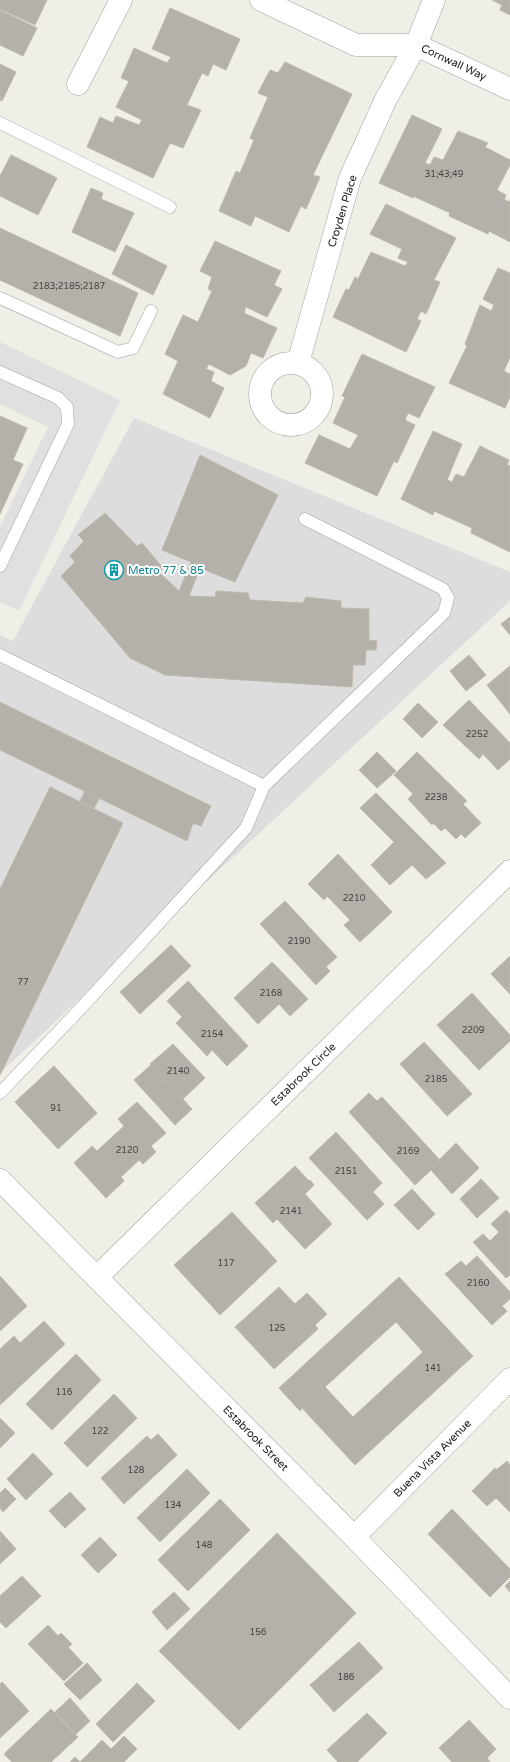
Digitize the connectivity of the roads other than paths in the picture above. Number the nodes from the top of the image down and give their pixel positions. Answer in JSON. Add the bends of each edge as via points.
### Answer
{"nodes":[{"id":1,"x":121,"y":0,"type":"edge"},
{"id":2,"x":261,"y":0,"type":"edge"},
{"id":3,"x":434,"y":0,"type":"edge"},
{"id":4,"x":416,"y":45,"type":"junction"},
{"id":5,"x":78,"y":84,"type":"dead end"},
{"id":6,"x":510,"y":89,"type":"edge"},
{"id":7,"x":0,"y":123,"type":"edge"},
{"id":8,"x":170,"y":207,"type":"dead end"},
{"id":9,"x":0,"y":298,"type":"edge"},
{"id":10,"x":151,"y":311,"type":"dead end"},
{"id":11,"x":298,"y":363,"type":"dead end"},
{"id":12,"x":0,"y":372,"type":"edge"},
{"id":13,"x":305,"y":519,"type":"dead end"},
{"id":14,"x":0,"y":566,"type":"edge"},
{"id":15,"x":0,"y":655,"type":"edge"},
{"id":16,"x":264,"y":786,"type":"junction"},
{"id":17,"x":510,"y":871,"type":"edge"},
{"id":18,"x":0,"y":1093,"type":"edge"},
{"id":19,"x":0,"y":1180,"type":"edge"},
{"id":20,"x":97,"y":1277,"type":"junction"},
{"id":21,"x":510,"y":1379,"type":"edge"},
{"id":22,"x":354,"y":1537,"type":"junction"},
{"id":23,"x":510,"y":1698,"type":"edge"}],
"edges":[{"from":1,"to":5,"type":"street"},
{"from":2,"to":4,"type":"street","name":"Cornwall Way","via":[[356,45]]},
{"from":3,"to":4,"type":"street","name":"Croyden Place"},
{"from":4,"to":6,"type":"street","name":"Cornwall Way"},
{"from":4,"to":11,"type":"street","name":"Croyden Place","via":[[386,99],[350,178]]},
{"from":7,"to":8,"type":"lane"},
{"from":9,"to":10,"type":"lane","via":[[118,352],[133,348]]},
{"from":12,"to":14,"type":"lane","via":[[58,398],[67,406],[68,424]]},
{"from":13,"to":16,"type":"lane","via":[[443,589],[448,598],[444,613]]},
{"from":15,"to":16,"type":"lane"},
{"from":16,"to":18,"type":"lane","via":[[246,828]]},
{"from":17,"to":20,"type":"street","name":"Estabrook Circle"},
{"from":19,"to":20,"type":"street","name":"Estabrook Street"},
{"from":20,"to":22,"type":"street","name":"Estabrook Street"},
{"from":21,"to":22,"type":"street","name":"Buena Vista Avenue"},
{"from":22,"to":23,"type":"street","name":"Estabrook Street"}]}
